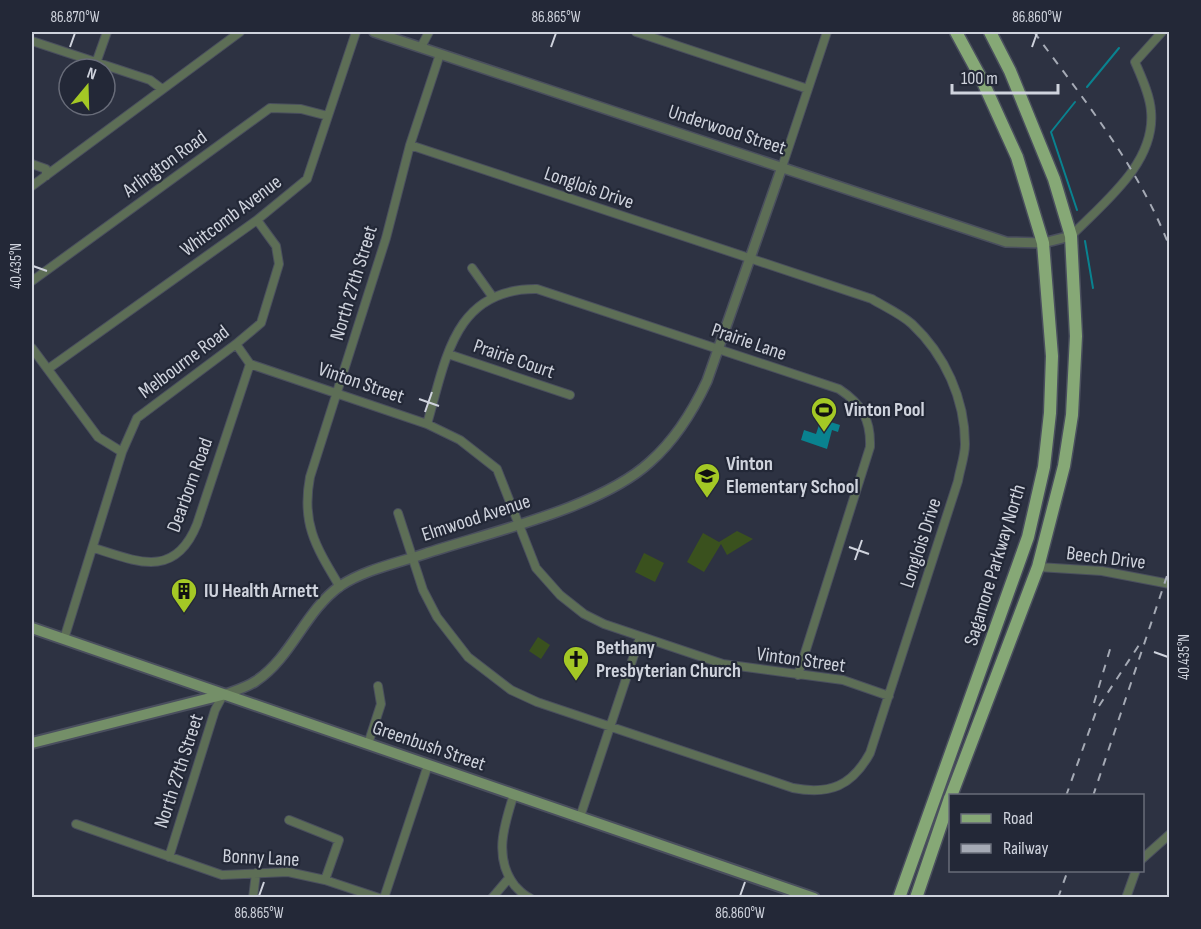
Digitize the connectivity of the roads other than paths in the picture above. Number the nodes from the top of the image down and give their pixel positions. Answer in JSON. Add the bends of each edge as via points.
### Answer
{"nodes":[{"id":1,"x":107,"y":32,"type":"edge"},
{"id":2,"x":240,"y":32,"type":"edge"},
{"id":3,"x":356,"y":32,"type":"edge"},
{"id":4,"x":374,"y":32,"type":"edge"},
{"id":5,"x":429,"y":32,"type":"edge"},
{"id":6,"x":636,"y":32,"type":"edge"},
{"id":7,"x":827,"y":32,"type":"edge"},
{"id":8,"x":956,"y":32,"type":"edge"},
{"id":9,"x":990,"y":32,"type":"edge"},
{"id":10,"x":1162,"y":32,"type":"edge"},
{"id":11,"x":32,"y":41,"type":"edge"},
{"id":12,"x":421,"y":47,"type":"junction"},
{"id":13,"x":440,"y":54,"type":"junction"},
{"id":14,"x":79,"y":57,"type":"edge"},
{"id":15,"x":98,"y":57,"type":"edge"},
{"id":16,"x":117,"y":70,"type":"edge"},
{"id":17,"x":162,"y":89,"type":"junction"},
{"id":18,"x":808,"y":89,"type":"junction"},
{"id":19,"x":328,"y":116,"type":"junction"},
{"id":20,"x":410,"y":145,"type":"junction"},
{"id":21,"x":32,"y":164,"type":"edge"},
{"id":22,"x":782,"y":167,"type":"junction"},
{"id":23,"x":46,"y":176,"type":"junction"},
{"id":24,"x":32,"y":186,"type":"edge"},
{"id":25,"x":257,"y":220,"type":"junction"},
{"id":26,"x":1071,"y":236,"type":"junction"},
{"id":27,"x":1043,"y":243,"type":"junction"},
{"id":28,"x":749,"y":259,"type":"junction"},
{"id":29,"x":472,"y":268,"type":"dead end"},
{"id":30,"x":32,"y":281,"type":"edge"},
{"id":31,"x":492,"y":296,"type":"junction"},
{"id":32,"x":236,"y":345,"type":"junction"},
{"id":33,"x":32,"y":348,"type":"edge"},
{"id":34,"x":720,"y":350,"type":"junction"},
{"id":35,"x":448,"y":354,"type":"junction"},
{"id":36,"x":250,"y":364,"type":"junction"},
{"id":37,"x":48,"y":369,"type":"junction"},
{"id":38,"x":337,"y":392,"type":"junction"},
{"id":39,"x":570,"y":395,"type":"dead end"},
{"id":40,"x":427,"y":423,"type":"junction"},
{"id":41,"x":122,"y":452,"type":"junction"},
{"id":42,"x":399,"y":513,"type":"dead end"},
{"id":43,"x":520,"y":523,"type":"junction"},
{"id":44,"x":94,"y":548,"type":"junction"},
{"id":45,"x":413,"y":558,"type":"junction"},
{"id":46,"x":1038,"y":567,"type":"junction"},
{"id":47,"x":1170,"y":584,"type":"edge"},
{"id":48,"x":340,"y":586,"type":"junction"},
{"id":49,"x":32,"y":628,"type":"edge"},
{"id":50,"x":640,"y":636,"type":"junction"},
{"id":51,"x":64,"y":639,"type":"junction"},
{"id":52,"x":798,"y":675,"type":"junction"},
{"id":53,"x":378,"y":686,"type":"dead end"},
{"id":54,"x":223,"y":695,"type":"junction"},
{"id":55,"x":889,"y":696,"type":"junction"},
{"id":56,"x":611,"y":727,"type":"junction"},
{"id":57,"x":32,"y":743,"type":"edge"},
{"id":58,"x":368,"y":744,"type":"junction"},
{"id":59,"x":428,"y":765,"type":"junction"},
{"id":60,"x":514,"y":794,"type":"junction"},
{"id":61,"x":952,"y":794,"type":"edge"},
{"id":62,"x":949,"y":803,"type":"edge"},
{"id":63,"x":580,"y":817,"type":"junction"},
{"id":64,"x":289,"y":820,"type":"dead end"},
{"id":65,"x":76,"y":824,"type":"dead end"},
{"id":66,"x":1170,"y":834,"type":"edge"},
{"id":67,"x":169,"y":857,"type":"junction"},
{"id":68,"x":1144,"y":859,"type":"edge"},
{"id":69,"x":1135,"y":872,"type":"edge"},
{"id":70,"x":256,"y":873,"type":"junction"},
{"id":71,"x":509,"y":878,"type":"junction"},
{"id":72,"x":325,"y":880,"type":"junction"},
{"id":73,"x":253,"y":897,"type":"edge"},
{"id":74,"x":379,"y":897,"type":"edge"},
{"id":75,"x":384,"y":897,"type":"edge"},
{"id":76,"x":492,"y":897,"type":"edge"},
{"id":77,"x":530,"y":897,"type":"edge"},
{"id":78,"x":814,"y":897,"type":"edge"},
{"id":79,"x":899,"y":897,"type":"edge"},
{"id":80,"x":916,"y":897,"type":"edge"},
{"id":81,"x":1126,"y":897,"type":"edge"}],
"edges":[{"from":1,"to":15,"type":"street"},
{"from":2,"to":17,"type":"street"},
{"from":3,"to":19,"type":"street","name":"Whitcomb Avenue"},
{"from":4,"to":12,"type":"street","name":"Underwood Street"},
{"from":5,"to":12,"type":"street"},
{"from":6,"to":18,"type":"street"},
{"from":7,"to":18,"type":"street"},
{"from":8,"to":27,"type":"main road","name":"Sagamore Parkway North","via":[[1017,157]]},
{"from":9,"to":26,"type":"main road","name":"Sagamore Parkway North","via":[[1054,178]]},
{"from":10,"to":26,"type":"street","via":[[1135,62],[1151,110],[1148,145],[1111,195]]},
{"from":11,"to":14,"type":"street"},
{"from":12,"to":13,"type":"street","name":"Underwood Street"},
{"from":13,"to":20,"type":"street","name":"North 27th Street"},
{"from":13,"to":22,"type":"street","name":"Underwood Street"},
{"from":16,"to":17,"type":"street","via":[[150,80]]},
{"from":17,"to":23,"type":"street"},
{"from":18,"to":22,"type":"street"},
{"from":19,"to":25,"type":"street","name":"Whitcomb Avenue","via":[[307,179]]},
{"from":19,"to":30,"type":"street","name":"Arlington Road","via":[[301,109],[270,108]]},
{"from":20,"to":28,"type":"street","name":"Longlois Drive"},
{"from":20,"to":38,"type":"street","name":"North 27th Street","via":[[386,238]]},
{"from":21,"to":23,"type":"street","via":[[46,169]]},
{"from":22,"to":27,"type":"street","name":"Underwood Street","via":[[1006,242]]},
{"from":22,"to":28,"type":"street","name":"Elmwood Avenue"},
{"from":23,"to":24,"type":"street"},
{"from":25,"to":32,"type":"street","name":"Melbourne Road","via":[[276,246],[279,264],[261,323]]},
{"from":25,"to":37,"type":"street","name":"Whitcomb Avenue"},
{"from":26,"to":27,"type":"street","name":"Underwood Street"},
{"from":26,"to":46,"type":"main road","name":"Sagamore Parkway North","via":[[1077,336],[1072,415],[1064,466]]},
{"from":27,"to":79,"type":"main road","name":"Sagamore Parkway North","via":[[1052,356],[1044,467],[1028,537],[1005,606]]},
{"from":28,"to":34,"type":"street","name":"Elmwood Avenue"},
{"from":28,"to":55,"type":"street","name":"Longlois Drive","via":[[872,299],[911,323],[935,350],[953,380],[965,446],[960,472]]},
{"from":29,"to":31,"type":"street"},
{"from":31,"to":34,"type":"street","name":"Prairie Lane","via":[[511,290],[537,289]]},
{"from":31,"to":35,"type":"street","name":"Prairie Lane","via":[[468,315]]},
{"from":32,"to":36,"type":"street"},
{"from":32,"to":41,"type":"street","name":"Melbourne Road","via":[[137,418]]},
{"from":33,"to":37,"type":"street"},
{"from":34,"to":43,"type":"street","name":"Elmwood Avenue","via":[[691,414],[651,462],[589,500]]},
{"from":34,"to":52,"type":"street","name":"Prairie Lane","via":[[839,389],[854,399],[871,428],[870,447]]},
{"from":35,"to":39,"type":"street","name":"Prairie Court"},
{"from":35,"to":40,"type":"street","name":"Prairie Lane"},
{"from":36,"to":38,"type":"street","name":"Vinton Street"},
{"from":36,"to":44,"type":"street","name":"Dearborn Road","via":[[197,524],[185,547],[160,562],[141,563]]},
{"from":37,"to":41,"type":"street","via":[[98,437]]},
{"from":38,"to":40,"type":"street","name":"Vinton Street"},
{"from":38,"to":48,"type":"street","name":"North 27th Street","via":[[310,477],[306,515],[312,538]]},
{"from":40,"to":43,"type":"street","name":"Vinton Street","via":[[460,440],[497,469]]},
{"from":41,"to":44,"type":"street","name":"Melbourne Road"},
{"from":42,"to":45,"type":"street","name":"Longlois Drive"},
{"from":43,"to":45,"type":"street","name":"Elmwood Avenue"},
{"from":43,"to":50,"type":"street","name":"Vinton Street","via":[[536,568],[560,595],[584,614]]},
{"from":44,"to":51,"type":"street","name":"Melbourne Road"},
{"from":45,"to":48,"type":"street","name":"Elmwood Avenue"},
{"from":45,"to":56,"type":"street","name":"Longlois Drive","via":[[437,617],[468,657],[511,690]]},
{"from":46,"to":47,"type":"street","name":"Beech Drive","via":[[1102,571]]},
{"from":46,"to":61,"type":"main road","name":"Sagamore Parkway North"},
{"from":48,"to":54,"type":"street","name":"Elmwood Avenue","via":[[278,663],[256,681]]},
{"from":49,"to":51,"type":"main road","name":"Greenbush Street"},
{"from":50,"to":52,"type":"street","name":"Vinton Street","via":[[734,667]]},
{"from":50,"to":56,"type":"street"},
{"from":51,"to":54,"type":"main road","name":"Greenbush Street"},
{"from":52,"to":55,"type":"street","name":"Vinton Street","via":[[843,680]]},
{"from":53,"to":58,"type":"street","via":[[381,704]]},
{"from":54,"to":57,"type":"main road","name":"Elmwood Avenue"},
{"from":54,"to":58,"type":"main road","name":"Greenbush Street"},
{"from":54,"to":67,"type":"street","name":"North 27th Street"},
{"from":55,"to":56,"type":"street","name":"Longlois Drive","via":[[860,772],[846,782],[820,790],[793,788]]},
{"from":56,"to":63,"type":"street"},
{"from":58,"to":59,"type":"main road","name":"Greenbush Street"},
{"from":59,"to":60,"type":"main road","name":"Greenbush Street"},
{"from":59,"to":75,"type":"street"},
{"from":60,"to":63,"type":"main road","name":"Greenbush Street"},
{"from":60,"to":71,"type":"street","via":[[504,823],[501,853]]},
{"from":62,"to":80,"type":"main road","name":"Sagamore Parkway North"},
{"from":63,"to":78,"type":"main road","name":"Greenbush Street"},
{"from":64,"to":72,"type":"street","via":[[339,840]]},
{"from":65,"to":67,"type":"street","name":"Bonny Lane"},
{"from":66,"to":68,"type":"street"},
{"from":67,"to":70,"type":"street","name":"Bonny Lane","via":[[222,875]]},
{"from":69,"to":81,"type":"street"},
{"from":70,"to":72,"type":"street","name":"Bonny Lane","via":[[288,872]]},
{"from":70,"to":73,"type":"street"},
{"from":71,"to":76,"type":"street"},
{"from":71,"to":77,"type":"street","via":[[523,895]]},
{"from":72,"to":74,"type":"street","name":"Bonny Lane"}]}
